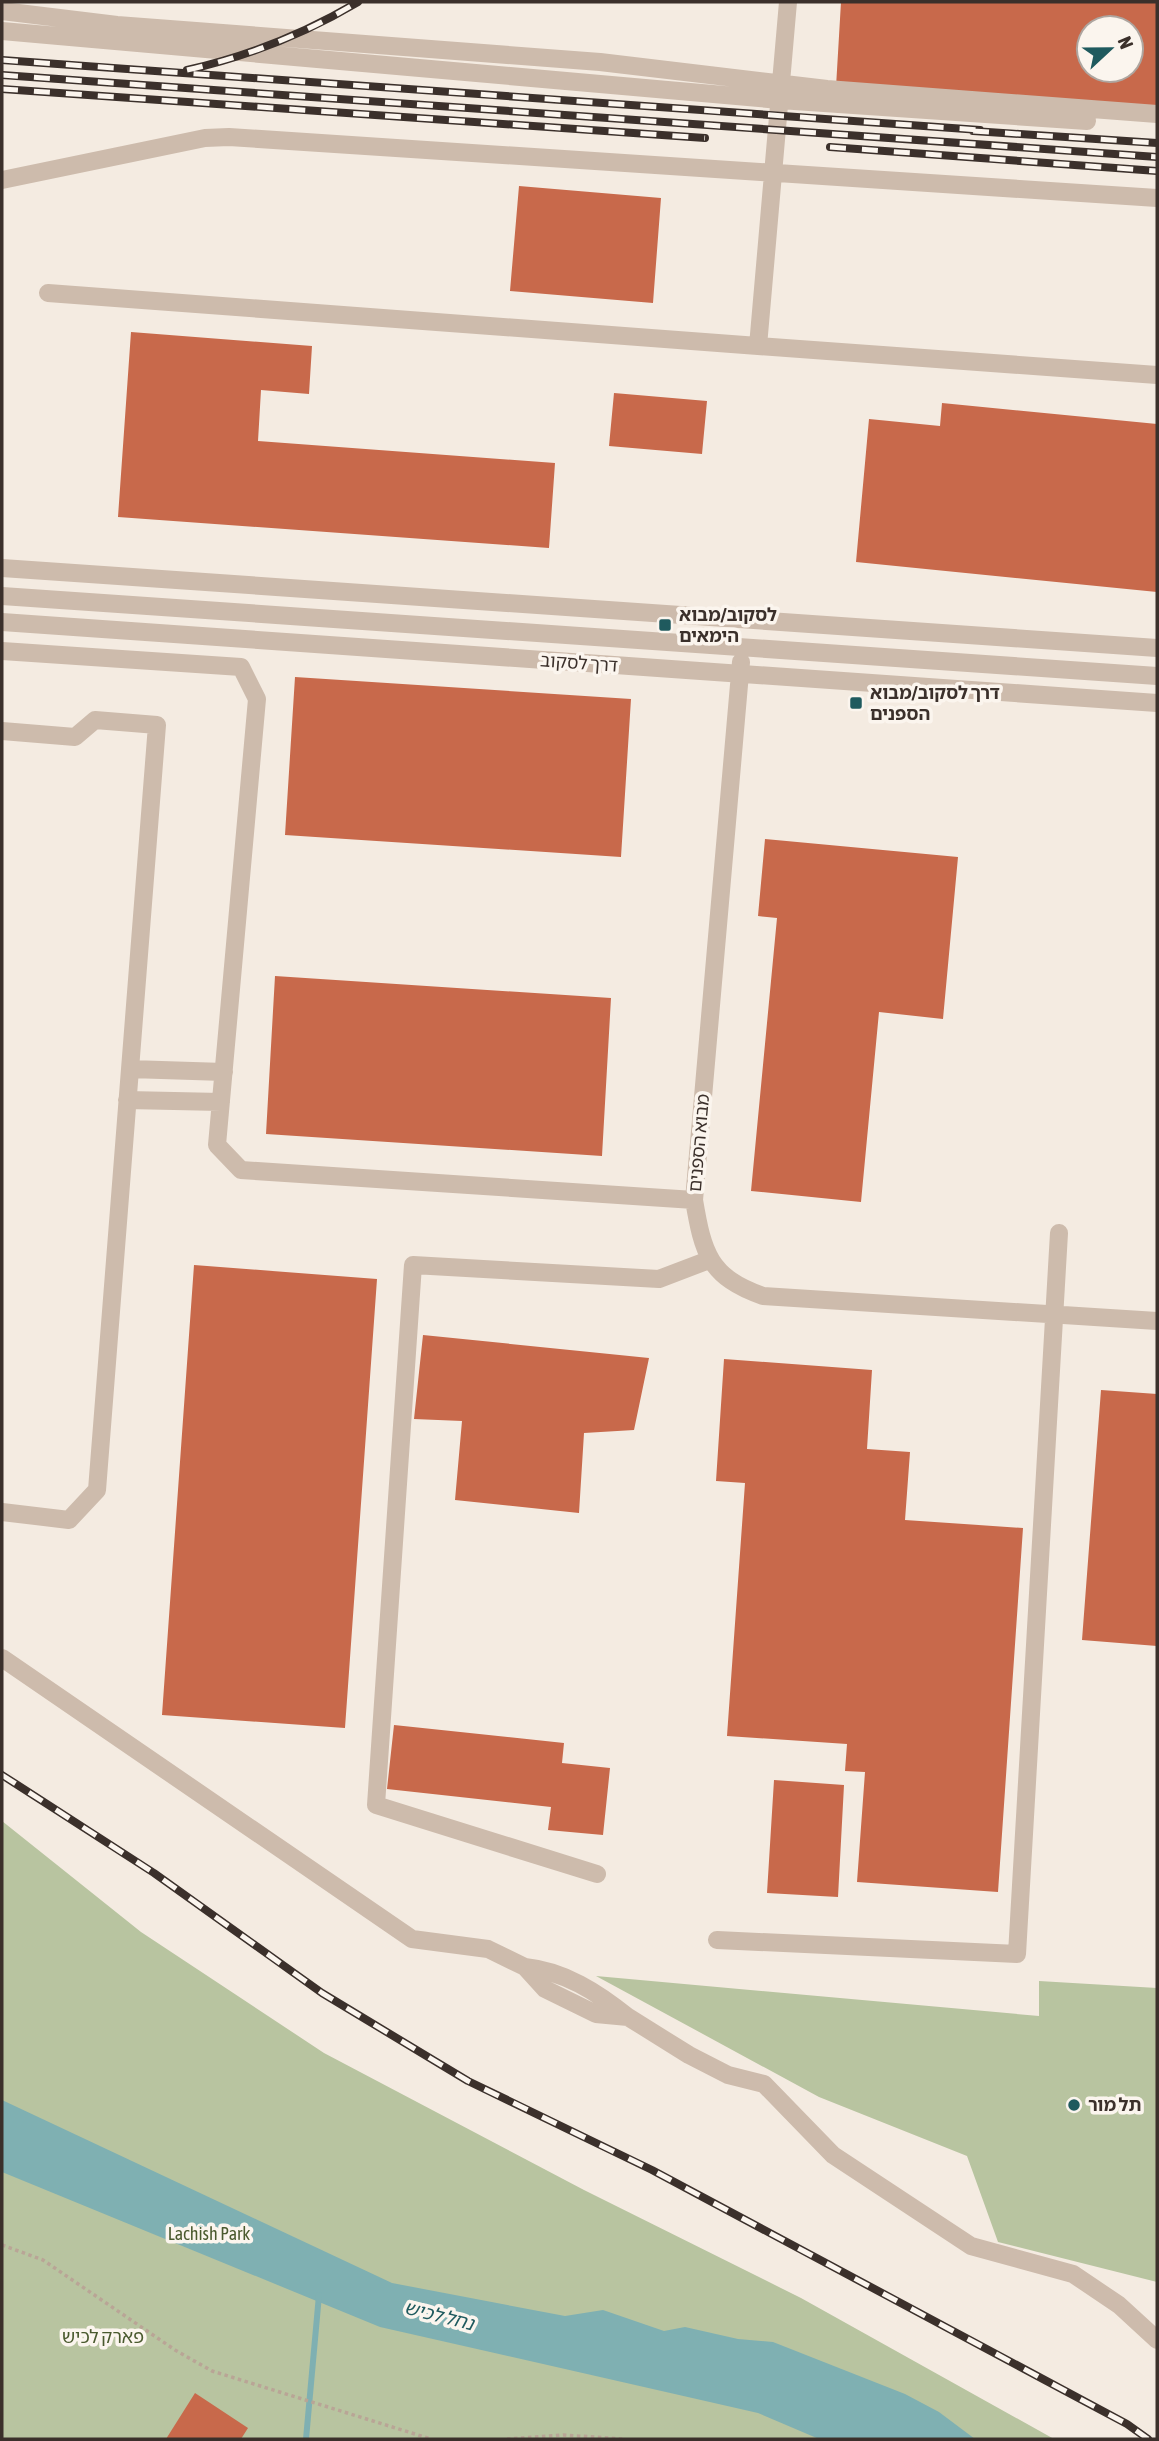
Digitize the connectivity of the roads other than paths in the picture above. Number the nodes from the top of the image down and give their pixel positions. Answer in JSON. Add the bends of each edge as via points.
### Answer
{"nodes":[{"id":1,"x":788,"y":2,"type":"edge"},
{"id":2,"x":23,"y":7,"type":"edge"},
{"id":3,"x":2,"y":11,"type":"edge"},
{"id":4,"x":2,"y":31,"type":"edge"},
{"id":5,"x":22,"y":33,"type":"junction"},
{"id":6,"x":780,"y":91,"type":"junction"},
{"id":7,"x":1157,"y":114,"type":"edge"},
{"id":8,"x":1157,"y":125,"type":"edge"},
{"id":9,"x":773,"y":172,"type":"junction"},
{"id":10,"x":2,"y":180,"type":"edge"},
{"id":11,"x":1157,"y":198,"type":"edge"},
{"id":12,"x":48,"y":293,"type":"dead end"},
{"id":13,"x":758,"y":346,"type":"junction"},
{"id":14,"x":1157,"y":375,"type":"edge"},
{"id":15,"x":2,"y":568,"type":"edge"},
{"id":16,"x":2,"y":596,"type":"edge"},
{"id":17,"x":2,"y":622,"type":"edge"},
{"id":18,"x":743,"y":647,"type":"junction"},
{"id":19,"x":1157,"y":648,"type":"edge"},
{"id":20,"x":2,"y":651,"type":"edge"},
{"id":21,"x":741,"y":674,"type":"junction"},
{"id":22,"x":1157,"y":676,"type":"edge"},
{"id":23,"x":1157,"y":703,"type":"edge"},
{"id":24,"x":2,"y":731,"type":"edge"},
{"id":25,"x":130,"y":1069,"type":"junction"},
{"id":26,"x":224,"y":1072,"type":"junction"},
{"id":27,"x":127,"y":1100,"type":"junction"},
{"id":28,"x":221,"y":1102,"type":"junction"},
{"id":29,"x":694,"y":1200,"type":"junction"},
{"id":30,"x":1059,"y":1233,"type":"dead end"},
{"id":31,"x":709,"y":1259,"type":"junction"},
{"id":32,"x":1053,"y":1314,"type":"junction"},
{"id":33,"x":1157,"y":1321,"type":"edge"},
{"id":34,"x":2,"y":1512,"type":"edge"},
{"id":35,"x":2,"y":1658,"type":"edge"},
{"id":36,"x":597,"y":1874,"type":"dead end"},
{"id":37,"x":717,"y":1940,"type":"dead end"},
{"id":38,"x":1157,"y":2340,"type":"edge"}],
"edges":[{"from":1,"to":6,"type":"street"},
{"from":2,"to":3,"type":"street"},
{"from":2,"to":5,"type":"street"},
{"from":2,"to":6,"type":"street","via":[[117,25],[600,62]]},
{"from":4,"to":5,"type":"street"},
{"from":5,"to":6,"type":"street"},
{"from":6,"to":7,"type":"street","via":[[827,89]]},
{"from":6,"to":8,"type":"street"},
{"from":6,"to":9,"type":"street"},
{"from":9,"to":10,"type":"street","via":[[205,138]]},
{"from":9,"to":11,"type":"street"},
{"from":9,"to":13,"type":"street"},
{"from":12,"to":13,"type":"street"},
{"from":13,"to":14,"type":"street"},
{"from":15,"to":19,"type":"street"},
{"from":16,"to":18,"type":"street","name":"דרך לסקוב"},
{"from":17,"to":21,"type":"street","name":"דרך לסקוב"},
{"from":18,"to":21,"type":"street","name":"מבוא הספנים"},
{"from":18,"to":22,"type":"street","name":"דרך לסקוב"},
{"from":20,"to":26,"type":"street","via":[[241,667],[257,699]]},
{"from":21,"to":23,"type":"street","name":"דרך לסקוב"},
{"from":21,"to":29,"type":"street","name":"מבוא הספנים"},
{"from":24,"to":25,"type":"street","via":[[75,737],[95,720],[157,725]]},
{"from":25,"to":26,"type":"street"},
{"from":25,"to":27,"type":"street"},
{"from":26,"to":28,"type":"street"},
{"from":27,"to":28,"type":"street"},
{"from":27,"to":34,"type":"street","via":[[97,1490],[69,1520]]},
{"from":28,"to":29,"type":"street","via":[[217,1145],[241,1170]]},
{"from":29,"to":31,"type":"street","name":"מבוא הספנים"},
{"from":30,"to":32,"type":"street"},
{"from":31,"to":32,"type":"street","name":"מבוא הספנים","via":[[723,1277],[763,1296]]},
{"from":31,"to":36,"type":"street","via":[[659,1279],[413,1265],[376,1805]]},
{"from":32,"to":33,"type":"street","name":"מבוא הספנים"},
{"from":32,"to":37,"type":"street","via":[[1017,1954]]},
{"from":35,"to":38,"type":"street","via":[[412,1939],[488,1948],[525,1967],[545,1989],[596,2014],[628,2017],[728,2075],[764,2084],[833,2155],[971,2246],[1073,2274],[1119,2305]]}]}
